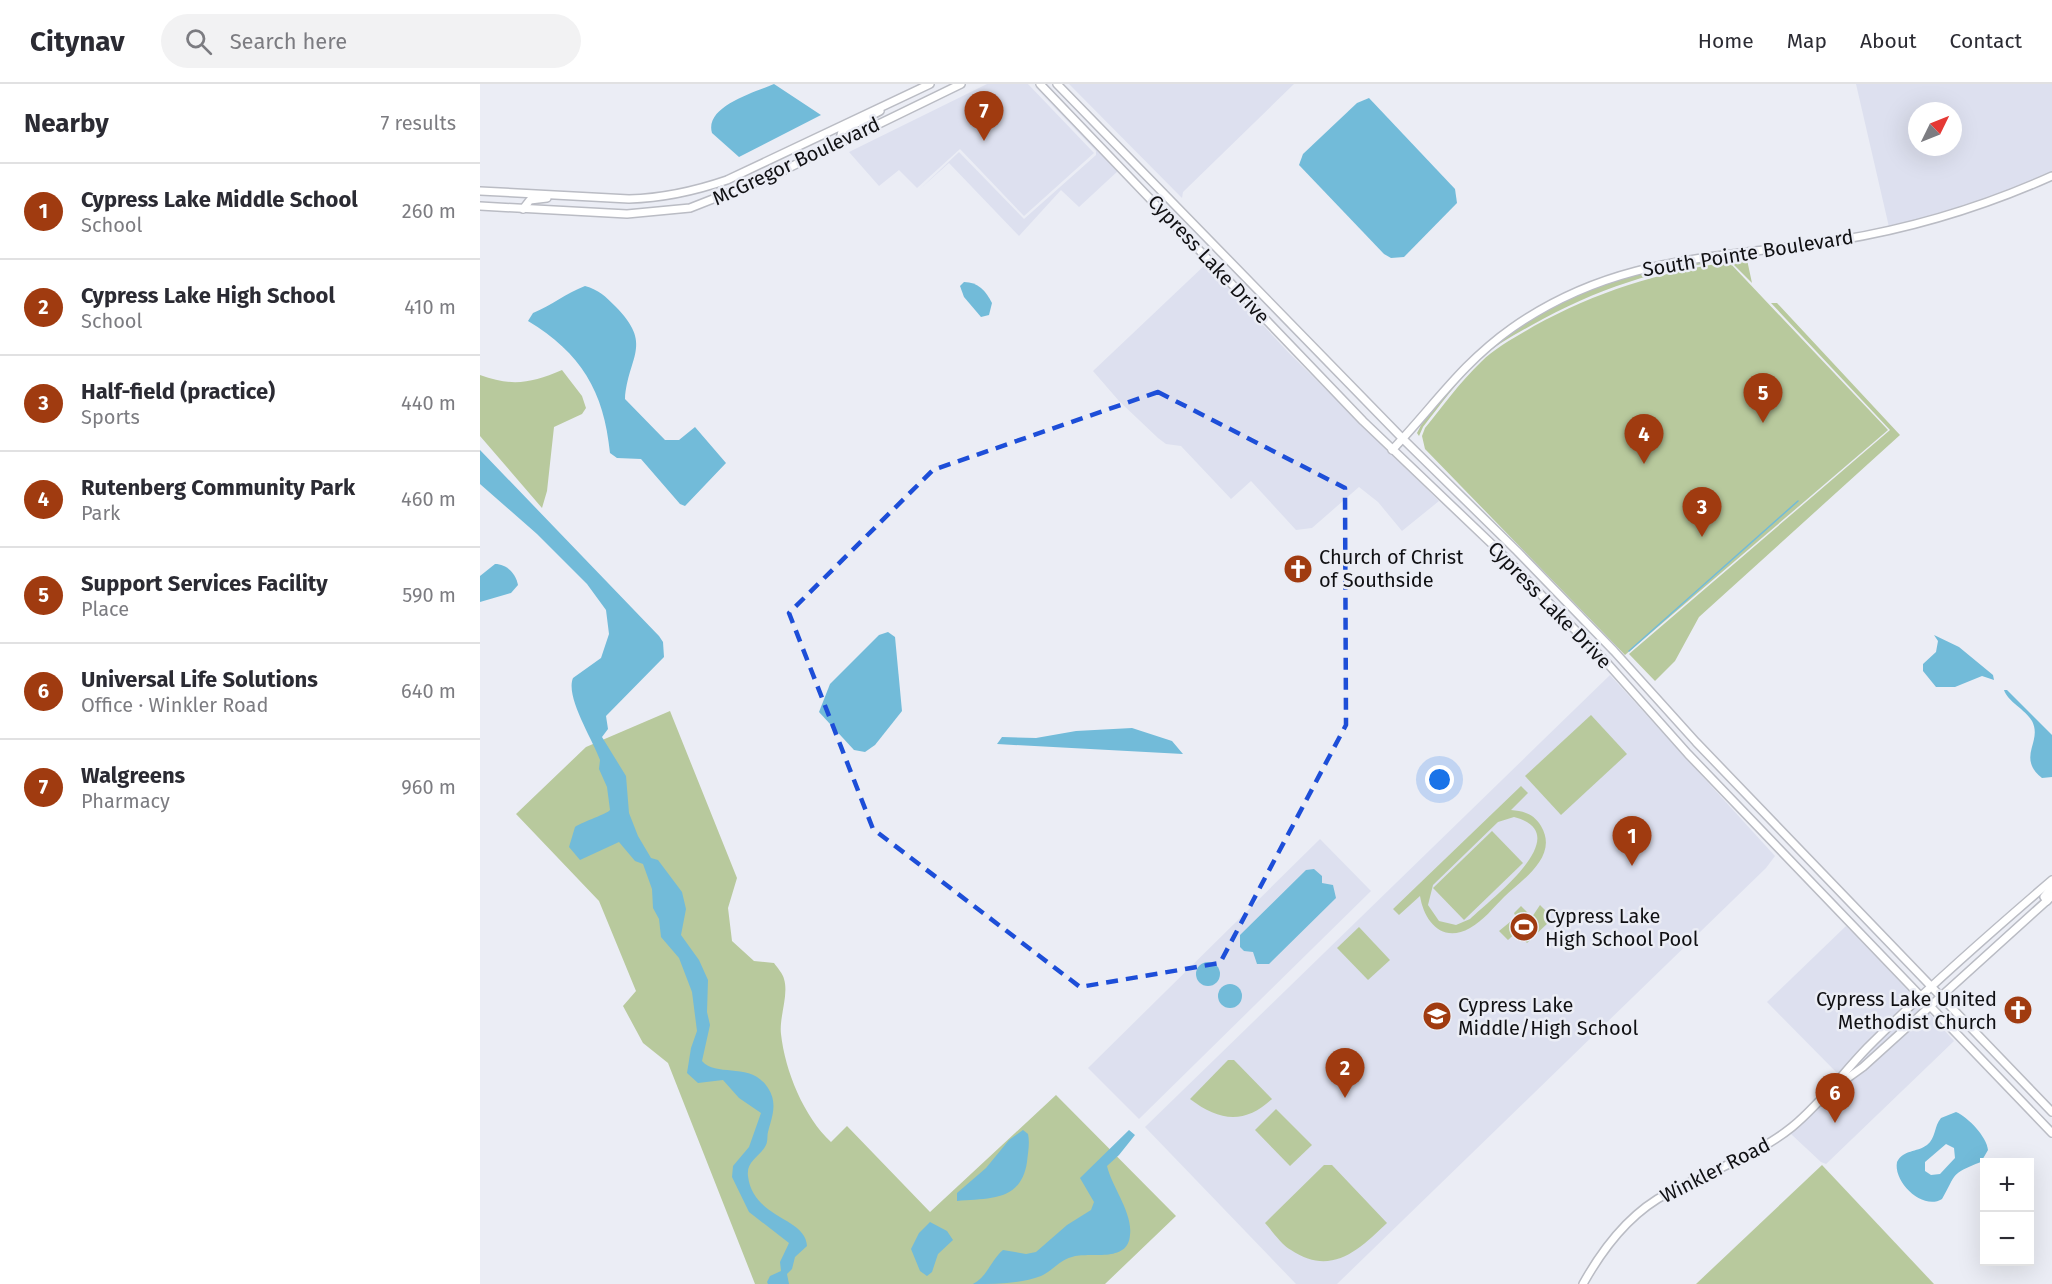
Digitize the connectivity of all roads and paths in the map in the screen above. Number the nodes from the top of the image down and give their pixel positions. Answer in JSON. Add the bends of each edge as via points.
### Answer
{"nodes":[{"id":1,"x":930,"y":84,"type":"edge"},
{"id":2,"x":961,"y":84,"type":"edge"},
{"id":3,"x":1040,"y":84,"type":"edge"},
{"id":4,"x":1058,"y":84,"type":"edge"},
{"id":5,"x":894,"y":101,"type":"junction"},
{"id":6,"x":839,"y":143,"type":"junction"},
{"id":7,"x":2052,"y":176,"type":"edge"},
{"id":8,"x":480,"y":191,"type":"edge"},
{"id":9,"x":570,"y":196,"type":"junction"},
{"id":10,"x":480,"y":206,"type":"edge"},
{"id":11,"x":523,"y":209,"type":"junction"},
{"id":12,"x":1249,"y":280,"type":"junction"},
{"id":13,"x":1239,"y":290,"type":"junction"},
{"id":14,"x":1403,"y":439,"type":"junction"},
{"id":15,"x":1392,"y":450,"type":"junction"},
{"id":16,"x":2052,"y":880,"type":"edge"},
{"id":17,"x":2052,"y":887,"type":"edge"},
{"id":18,"x":2050,"y":898,"type":"edge"},
{"id":19,"x":1931,"y":988,"type":"junction"},
{"id":20,"x":1940,"y":997,"type":"junction"},
{"id":21,"x":1921,"y":998,"type":"junction"},
{"id":22,"x":1930,"y":1006,"type":"junction"},
{"id":23,"x":1830,"y":1089,"type":"junction"},
{"id":24,"x":2052,"y":1112,"type":"edge"},
{"id":25,"x":2052,"y":1133,"type":"edge"},
{"id":26,"x":1583,"y":1284,"type":"edge"}],
"edges":[{"from":1,"to":5,"type":"main road","name":"McGregor Boulevard"},
{"from":2,"to":6,"type":"main road","name":"McGregor Boulevard"},
{"from":3,"to":13,"type":"main road","name":"Cypress Lake Drive"},
{"from":4,"to":12,"type":"main road","name":"Cypress Lake Drive"},
{"from":5,"to":6,"type":"main road","via":[[842,131]]},
{"from":5,"to":9,"type":"main road","name":"McGregor Boulevard","via":[[701,189],[648,198]]},
{"from":6,"to":11,"type":"main road","name":"McGregor Boulevard","via":[[774,175],[690,208],[628,214]]},
{"from":7,"to":14,"type":"main road","name":"South Pointe Boulevard","via":[[1970,208],[1904,227],[1808,245],[1673,261],[1588,287],[1533,314],[1490,345],[1446,386]]},
{"from":8,"to":9,"type":"main road","name":"McGregor Boulevard"},
{"from":9,"to":11,"type":"main road","via":[[530,200]]},
{"from":10,"to":11,"type":"main road","name":"McGregor Boulevard"},
{"from":12,"to":13,"type":"main road"},
{"from":12,"to":14,"type":"main road","name":"Cypress Lake Drive"},
{"from":13,"to":15,"type":"main road","name":"Cypress Lake Drive"},
{"from":14,"to":15,"type":"main road","name":"South Pointe Boulevard"},
{"from":14,"to":19,"type":"main road","name":"Cypress Lake Drive","via":[[1517,550]]},
{"from":15,"to":21,"type":"main road","name":"Cypress Lake Drive","via":[[1552,606]]},
{"from":16,"to":19,"type":"main road","name":"Winkler Road"},
{"from":17,"to":18,"type":"main road","via":[[2044,897]]},
{"from":18,"to":20,"type":"main road","name":"Winkler Road"},
{"from":19,"to":20,"type":"main road","name":"Cypress Lake Drive"},
{"from":19,"to":21,"type":"main road","name":"Winkler Road"},
{"from":20,"to":22,"type":"main road","name":"Winkler Road"},
{"from":20,"to":24,"type":"main road","name":"Cypress Lake Drive"},
{"from":21,"to":22,"type":"main road","name":"Cypress Lake Drive"},
{"from":21,"to":23,"type":"main road","name":"Winkler Road"},
{"from":22,"to":23,"type":"main road","name":"Winkler Road","via":[[1863,1067]]},
{"from":22,"to":25,"type":"main road","name":"Cypress Lake Drive"},
{"from":23,"to":26,"type":"main road","name":"Winkler Road","via":[[1773,1141],[1647,1206],[1605,1248]]}]}
